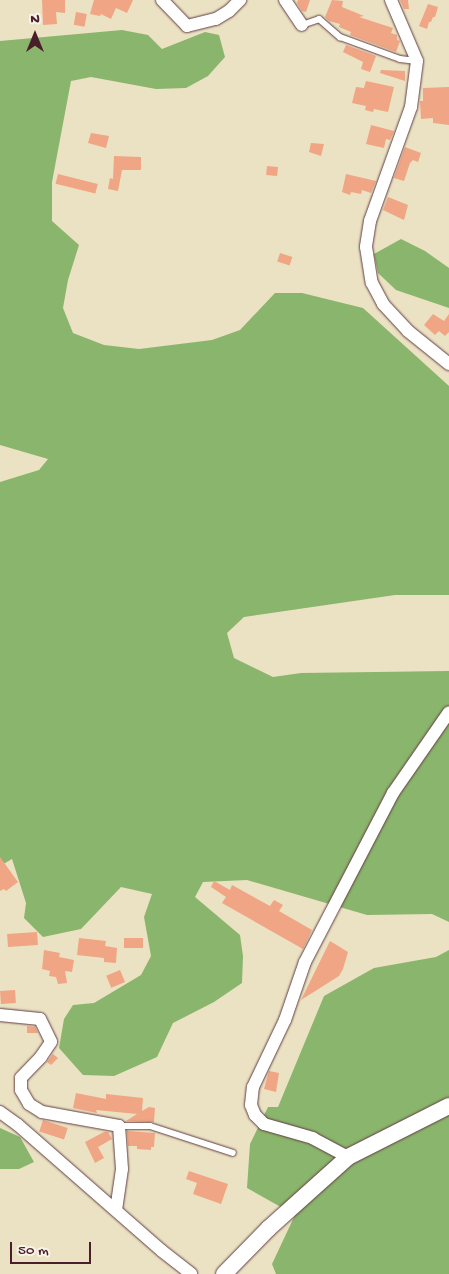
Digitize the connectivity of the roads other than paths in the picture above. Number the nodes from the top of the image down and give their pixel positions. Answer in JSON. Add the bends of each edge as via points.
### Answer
{"nodes":[{"id":1,"x":162,"y":0,"type":"edge"},
{"id":2,"x":240,"y":0,"type":"edge"},
{"id":3,"x":285,"y":0,"type":"edge"},
{"id":4,"x":391,"y":0,"type":"edge"},
{"id":5,"x":302,"y":25,"type":"joint"},
{"id":6,"x":417,"y":61,"type":"junction"},
{"id":7,"x":449,"y":364,"type":"edge"},
{"id":8,"x":449,"y":712,"type":"edge"},
{"id":9,"x":0,"y":1015,"type":"edge"},
{"id":10,"x":449,"y":1106,"type":"edge"},
{"id":11,"x":0,"y":1112,"type":"edge"},
{"id":12,"x":119,"y":1126,"type":"junction"},
{"id":13,"x":233,"y":1153,"type":"dead end"},
{"id":14,"x":348,"y":1157,"type":"junction"},
{"id":15,"x":116,"y":1210,"type":"junction"},
{"id":16,"x":191,"y":1274,"type":"edge"},
{"id":17,"x":224,"y":1274,"type":"edge"}],
"edges":[{"from":1,"to":2,"type":"street","via":[[187,26],[216,19]]},
{"from":3,"to":5,"type":"street"},
{"from":4,"to":6,"type":"street"},
{"from":5,"to":6,"type":"lane","via":[[319,19],[340,37],[400,59]]},
{"from":6,"to":7,"type":"street","via":[[412,107],[370,221],[366,246],[372,283],[383,304],[408,331]]},
{"from":8,"to":14,"type":"street","via":[[394,793],[305,962],[285,1020],[253,1087],[251,1105],[264,1124],[313,1138]]},
{"from":9,"to":12,"type":"street","via":[[40,1020],[50,1042],[21,1078],[21,1090],[29,1104],[42,1112]]},
{"from":10,"to":14,"type":"street"},
{"from":11,"to":15,"type":"street"},
{"from":12,"to":13,"type":"lane","via":[[150,1126]]},
{"from":12,"to":15,"type":"street","via":[[122,1169]]},
{"from":14,"to":17,"type":"street","via":[[269,1228]]},
{"from":15,"to":16,"type":"street"}]}
